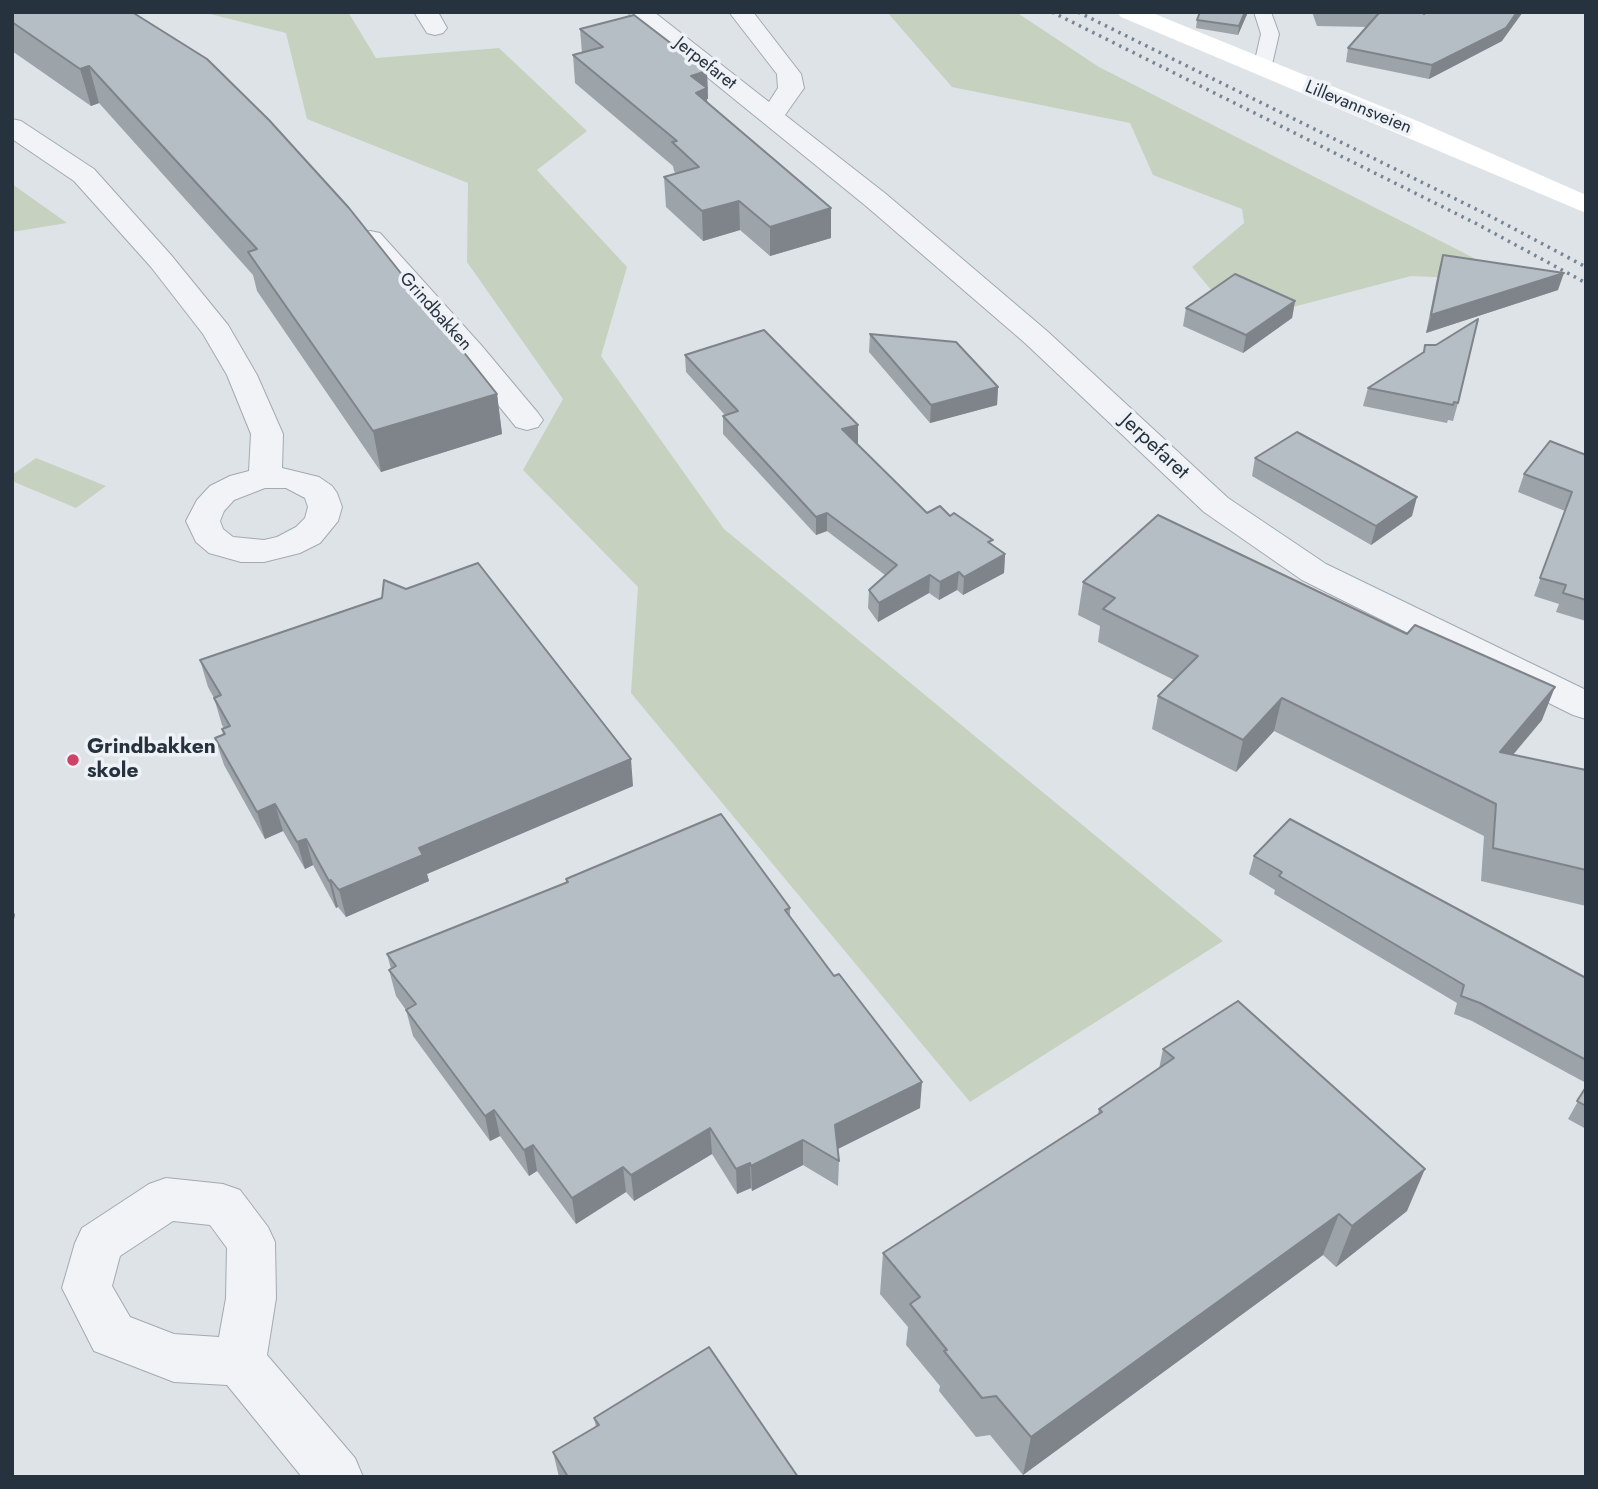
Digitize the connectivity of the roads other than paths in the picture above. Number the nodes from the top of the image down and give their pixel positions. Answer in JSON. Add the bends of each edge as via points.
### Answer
{"nodes":[{"id":1,"x":639,"y":12,"type":"edge"},
{"id":2,"x":741,"y":12,"type":"edge"},
{"id":3,"x":1129,"y":12,"type":"edge"},
{"id":4,"x":1262,"y":12,"type":"edge"},
{"id":5,"x":1262,"y":69,"type":"junction"},
{"id":6,"x":770,"y":116,"type":"junction"},
{"id":7,"x":12,"y":127,"type":"edge"},
{"id":8,"x":1586,"y":205,"type":"edge"},
{"id":9,"x":352,"y":219,"type":"edge"},
{"id":10,"x":527,"y":420,"type":"dead end"},
{"id":11,"x":265,"y":478,"type":"dead end"},
{"id":12,"x":1586,"y":706,"type":"edge"},
{"id":13,"x":240,"y":1362,"type":"dead end"},
{"id":14,"x":336,"y":1477,"type":"edge"}],
"edges":[{"from":1,"to":6,"type":"street","name":"Jerpefaret"},
{"from":2,"to":6,"type":"street","via":[[789,74],[790,88]]},
{"from":3,"to":5,"type":"street","name":"Lillevannsveien"},
{"from":4,"to":5,"type":"lane","via":[[1270,34]]},
{"from":5,"to":8,"type":"street","name":"Lillevannsveien"},
{"from":6,"to":12,"type":"street","name":"Jerpefaret","via":[[1036,337],[1216,505],[1314,572]]},
{"from":7,"to":11,"type":"street","via":[[84,175],[216,331],[242,375],[267,434]]},
{"from":9,"to":10,"type":"street","name":"Grindbakken"},
{"from":13,"to":14,"type":"street"}]}
